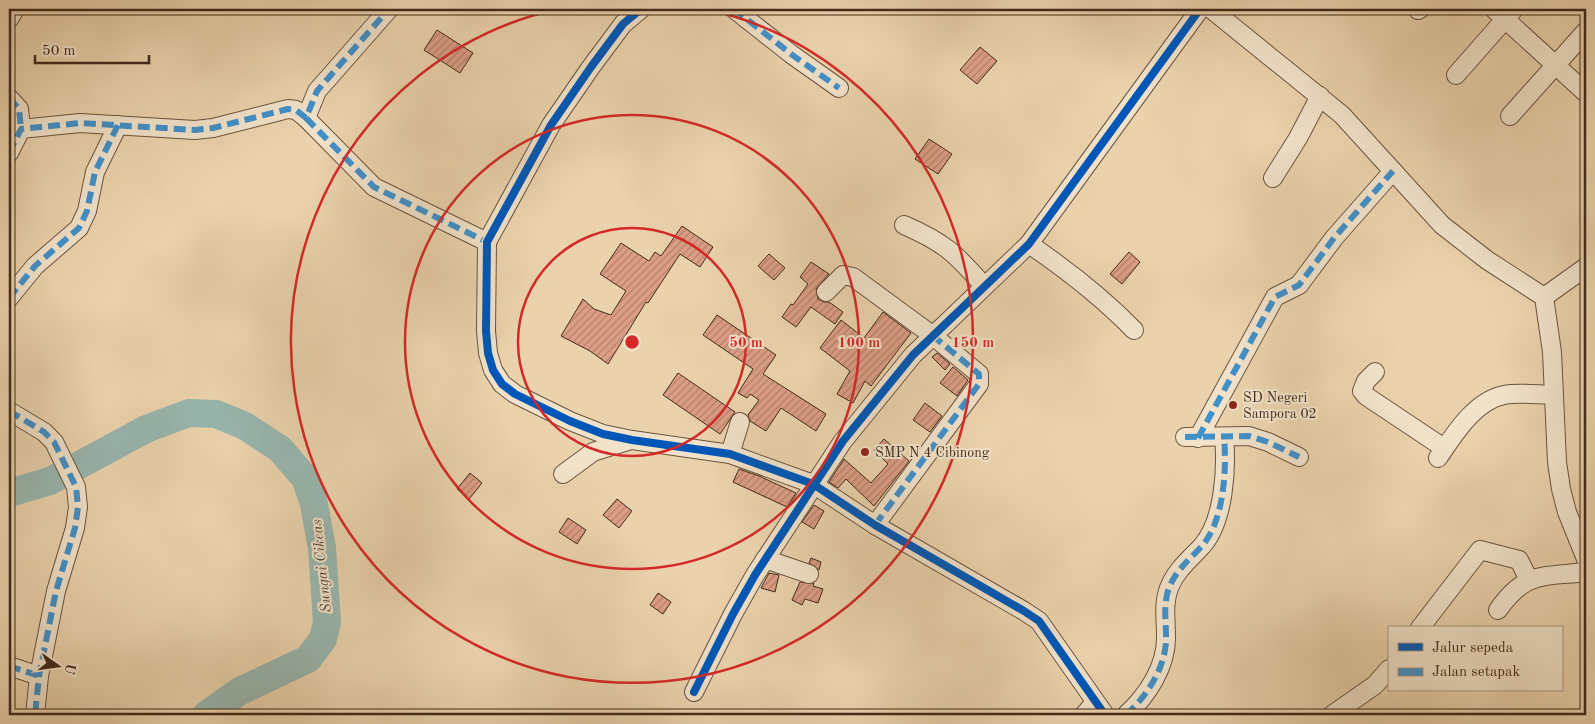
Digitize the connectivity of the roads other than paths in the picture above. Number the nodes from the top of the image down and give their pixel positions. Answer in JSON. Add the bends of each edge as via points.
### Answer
{"nodes":[{"id":1,"x":15,"y":9,"type":"edge"},
{"id":2,"x":389,"y":9,"type":"edge"},
{"id":3,"x":640,"y":9,"type":"edge"},
{"id":4,"x":734,"y":9,"type":"edge"},
{"id":5,"x":1200,"y":9,"type":"edge"},
{"id":6,"x":1211,"y":9,"type":"edge"},
{"id":7,"x":1504,"y":12,"type":"edge"},
{"id":8,"x":9,"y":20,"type":"edge"},
{"id":9,"x":1586,"y":31,"type":"edge"},
{"id":10,"x":1556,"y":65,"type":"junction"},
{"id":11,"x":1456,"y":75,"type":"dead end"},
{"id":12,"x":839,"y":88,"type":"dead end"},
{"id":13,"x":1586,"y":93,"type":"edge"},
{"id":14,"x":1320,"y":96,"type":"junction"},
{"id":15,"x":9,"y":98,"type":"edge"},
{"id":16,"x":1510,"y":116,"type":"dead end"},
{"id":17,"x":306,"y":118,"type":"junction"},
{"id":18,"x":118,"y":125,"type":"junction"},
{"id":19,"x":21,"y":129,"type":"junction"},
{"id":20,"x":9,"y":153,"type":"edge"},
{"id":21,"x":1393,"y":171,"type":"junction"},
{"id":22,"x":1273,"y":178,"type":"dead end"},
{"id":23,"x":904,"y":225,"type":"dead end"},
{"id":24,"x":487,"y":242,"type":"junction"},
{"id":25,"x":1029,"y":244,"type":"junction"},
{"id":26,"x":1586,"y":268,"type":"edge"},
{"id":27,"x":984,"y":286,"type":"junction"},
{"id":28,"x":826,"y":292,"type":"dead end"},
{"id":29,"x":1544,"y":297,"type":"junction"},
{"id":30,"x":9,"y":298,"type":"edge"},
{"id":31,"x":1134,"y":330,"type":"dead end"},
{"id":32,"x":932,"y":335,"type":"junction"},
{"id":33,"x":1375,"y":372,"type":"dead end"},
{"id":34,"x":1554,"y":395,"type":"junction"},
{"id":35,"x":9,"y":411,"type":"edge"},
{"id":36,"x":740,"y":422,"type":"dead end"},
{"id":37,"x":1224,"y":437,"type":"junction"},
{"id":38,"x":632,"y":440,"type":"junction"},
{"id":39,"x":730,"y":454,"type":"junction"},
{"id":40,"x":1299,"y":457,"type":"dead end"},
{"id":41,"x":563,"y":474,"type":"dead end"},
{"id":42,"x":813,"y":484,"type":"junction"},
{"id":43,"x":875,"y":524,"type":"junction"},
{"id":44,"x":765,"y":559,"type":"junction"},
{"id":45,"x":1586,"y":559,"type":"edge"},
{"id":46,"x":1586,"y":572,"type":"edge"},
{"id":47,"x":809,"y":574,"type":"dead end"},
{"id":48,"x":1529,"y":580,"type":"junction"},
{"id":49,"x":1498,"y":610,"type":"dead end"},
{"id":50,"x":1422,"y":626,"type":"edge"},
{"id":51,"x":9,"y":666,"type":"edge"},
{"id":52,"x":1388,"y":670,"type":"edge"},
{"id":53,"x":39,"y":676,"type":"junction"},
{"id":54,"x":694,"y":692,"type":"dead end"},
{"id":55,"x":1095,"y":711,"type":"edge"},
{"id":56,"x":35,"y":715,"type":"edge"},
{"id":57,"x":1126,"y":715,"type":"edge"},
{"id":58,"x":1332,"y":715,"type":"edge"}],
"edges":[{"from":1,"to":8,"type":"street"},
{"from":2,"to":17,"type":"street","via":[[317,91]]},
{"from":3,"to":24,"type":"street","via":[[591,66],[551,125]]},
{"from":4,"to":12,"type":"street"},
{"from":5,"to":25,"type":"street"},
{"from":6,"to":14,"type":"street"},
{"from":7,"to":10,"type":"street"},
{"from":7,"to":11,"type":"street"},
{"from":9,"to":10,"type":"street"},
{"from":10,"to":13,"type":"street"},
{"from":10,"to":16,"type":"street"},
{"from":14,"to":21,"type":"street","via":[[1362,134]]},
{"from":14,"to":22,"type":"street"},
{"from":15,"to":19,"type":"street","via":[[19,109]]},
{"from":17,"to":18,"type":"street","via":[[296,110],[288,109],[196,130]]},
{"from":17,"to":24,"type":"street","via":[[374,187]]},
{"from":18,"to":19,"type":"street","via":[[57,124]]},
{"from":18,"to":30,"type":"street","via":[[95,172],[87,211],[79,228],[35,266]]},
{"from":19,"to":20,"type":"street"},
{"from":21,"to":29,"type":"street","via":[[1442,225],[1487,260]]},
{"from":21,"to":37,"type":"street","via":[[1334,238],[1299,285],[1275,297],[1192,438]]},
{"from":23,"to":27,"type":"street","via":[[940,242]]},
{"from":24,"to":38,"type":"street","via":[[488,353],[502,384],[515,394],[570,420],[603,434]]},
{"from":25,"to":27,"type":"street"},
{"from":25,"to":31,"type":"street","via":[[1086,285]]},
{"from":26,"to":29,"type":"street"},
{"from":27,"to":32,"type":"street"},
{"from":28,"to":32,"type":"street","via":[[843,275],[853,277]]},
{"from":29,"to":34,"type":"street"},
{"from":32,"to":42,"type":"street","via":[[870,405]]},
{"from":32,"to":43,"type":"street","via":[[979,374],[979,384]]},
{"from":33,"to":34,"type":"street","via":[[1363,386],[1366,396],[1441,453],[1476,409],[1489,401],[1504,395]]},
{"from":34,"to":45,"type":"street","via":[[1561,490]]},
{"from":35,"to":53,"type":"street","via":[[44,432],[54,442],[76,487],[75,528],[56,591]]},
{"from":36,"to":39,"type":"street"},
{"from":37,"to":40,"type":"street","via":[[1258,438]]},
{"from":37,"to":57,"type":"street","via":[[1223,488],[1216,519],[1202,546],[1174,576],[1164,609],[1165,653],[1160,668]]},
{"from":38,"to":39,"type":"street"},
{"from":38,"to":41,"type":"street","via":[[593,452]]},
{"from":39,"to":42,"type":"street"},
{"from":42,"to":43,"type":"street"},
{"from":42,"to":44,"type":"street"},
{"from":43,"to":55,"type":"street","via":[[1039,621]]},
{"from":44,"to":47,"type":"street"},
{"from":44,"to":54,"type":"street"},
{"from":46,"to":48,"type":"street"},
{"from":48,"to":49,"type":"street","via":[[1514,588]]},
{"from":48,"to":50,"type":"street","via":[[1519,560],[1480,550]]},
{"from":51,"to":53,"type":"street"},
{"from":52,"to":58,"type":"street","via":[[1375,685]]},
{"from":53,"to":56,"type":"street"}]}
